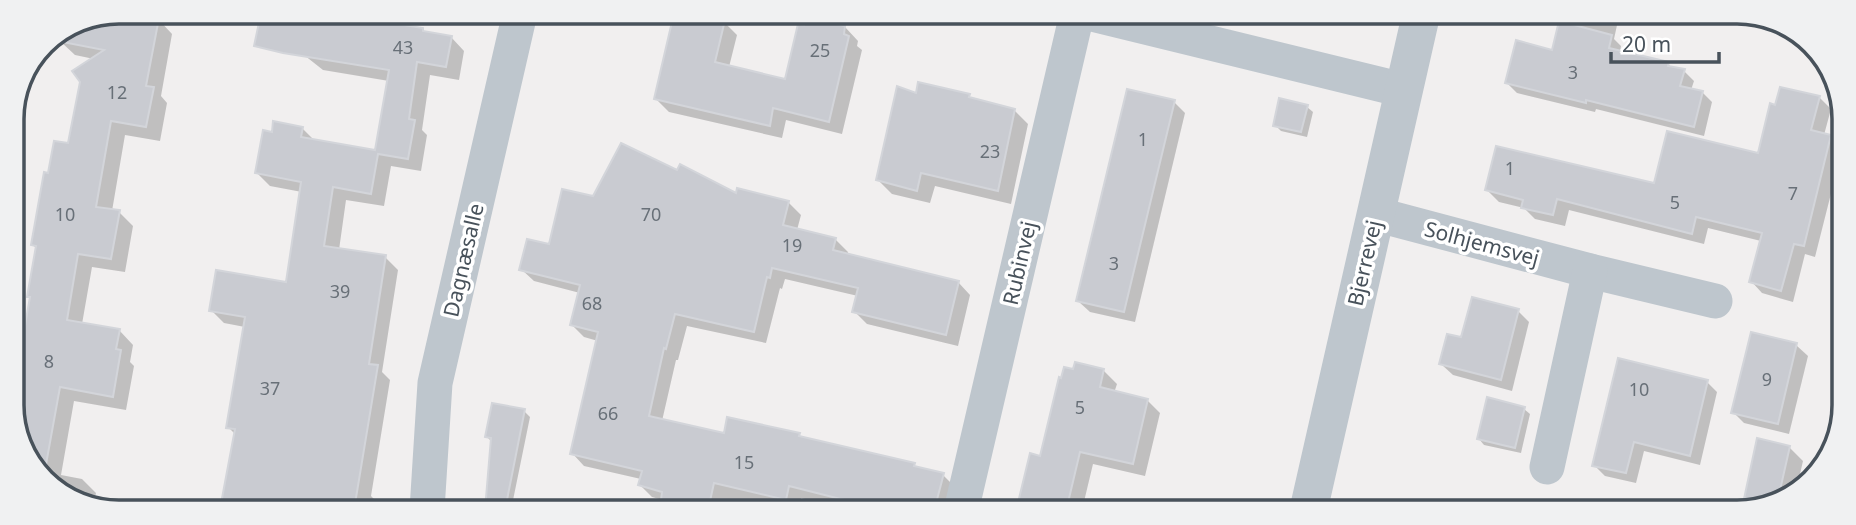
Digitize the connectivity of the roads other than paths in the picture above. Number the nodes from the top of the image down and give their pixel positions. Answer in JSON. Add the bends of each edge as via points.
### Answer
{"nodes":[{"id":1,"x":517,"y":24,"type":"edge"},
{"id":2,"x":1075,"y":24,"type":"edge"},
{"id":3,"x":1133,"y":24,"type":"edge"},
{"id":4,"x":1419,"y":24,"type":"edge"},
{"id":5,"x":1403,"y":90,"type":"junction"},
{"id":6,"x":1375,"y":214,"type":"junction"},
{"id":7,"x":1590,"y":271,"type":"junction"},
{"id":8,"x":1715,"y":301,"type":"dead end"},
{"id":9,"x":1547,"y":467,"type":"dead end"},
{"id":10,"x":428,"y":500,"type":"edge"},
{"id":11,"x":964,"y":500,"type":"edge"},
{"id":12,"x":1311,"y":500,"type":"edge"}],
"edges":[{"from":1,"to":10,"type":"street","name":"Dagnæsalle","via":[[435,383]]},
{"from":2,"to":11,"type":"street","name":"Rubinvej"},
{"from":3,"to":5,"type":"street"},
{"from":4,"to":5,"type":"street","name":"Bjerrevej"},
{"from":5,"to":6,"type":"street","name":"Bjerrevej"},
{"from":6,"to":7,"type":"street","name":"Solhjemsvej"},
{"from":6,"to":12,"type":"street","name":"Bjerrevej"},
{"from":7,"to":8,"type":"street","name":"Solhjemsvej"},
{"from":7,"to":9,"type":"street"}]}
